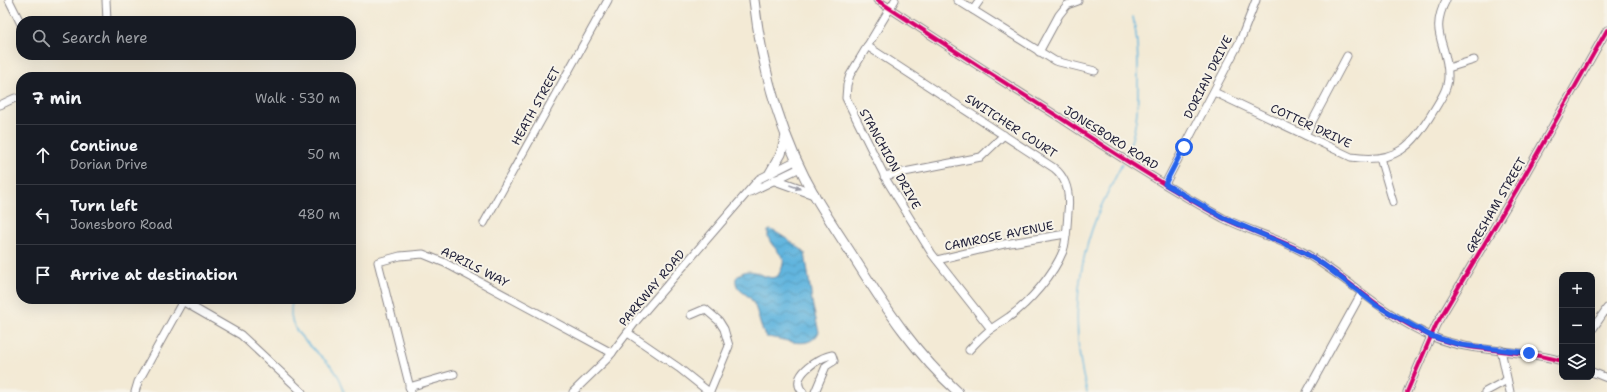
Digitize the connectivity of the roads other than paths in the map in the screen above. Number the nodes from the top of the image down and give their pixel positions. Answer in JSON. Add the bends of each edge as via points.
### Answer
{"nodes":[{"id":1,"x":9,"y":0,"type":"edge"},
{"id":2,"x":106,"y":0,"type":"edge"},
{"id":3,"x":608,"y":0,"type":"edge"},
{"id":4,"x":754,"y":0,"type":"edge"},
{"id":5,"x":877,"y":0,"type":"edge"},
{"id":6,"x":895,"y":0,"type":"edge"},
{"id":7,"x":957,"y":0,"type":"edge"},
{"id":8,"x":980,"y":0,"type":"edge"},
{"id":9,"x":1256,"y":0,"type":"edge"},
{"id":10,"x":1446,"y":0,"type":"edge"},
{"id":11,"x":1078,"y":1,"type":"edge"},
{"id":12,"x":890,"y":9,"type":"junction"},
{"id":13,"x":974,"y":10,"type":"junction"},
{"id":14,"x":17,"y":16,"type":"edge"},
{"id":15,"x":107,"y":16,"type":"edge"},
{"id":16,"x":1607,"y":30,"type":"edge"},
{"id":17,"x":867,"y":46,"type":"junction"},
{"id":18,"x":1039,"y":52,"type":"junction"},
{"id":19,"x":1347,"y":56,"type":"dead end"},
{"id":20,"x":1474,"y":60,"type":"dead end"},
{"id":21,"x":1448,"y":68,"type":"junction"},
{"id":22,"x":1096,"y":71,"type":"dead end"},
{"id":23,"x":1214,"y":92,"type":"junction"},
{"id":24,"x":15,"y":98,"type":"dead end"},
{"id":25,"x":0,"y":104,"type":"edge"},
{"id":26,"x":1004,"y":135,"type":"junction"},
{"id":27,"x":1305,"y":135,"type":"junction"},
{"id":28,"x":786,"y":136,"type":"junction"},
{"id":29,"x":1380,"y":158,"type":"junction"},
{"id":30,"x":798,"y":164,"type":"junction"},
{"id":31,"x":884,"y":176,"type":"junction"},
{"id":32,"x":772,"y":177,"type":"junction"},
{"id":33,"x":1165,"y":184,"type":"junction"},
{"id":34,"x":814,"y":194,"type":"junction"},
{"id":35,"x":1393,"y":202,"type":"dead end"},
{"id":36,"x":484,"y":223,"type":"dead end"},
{"id":37,"x":1066,"y":234,"type":"junction"},
{"id":38,"x":937,"y":260,"type":"junction"},
{"id":39,"x":1361,"y":294,"type":"junction"},
{"id":40,"x":181,"y":304,"type":"edge"},
{"id":41,"x":190,"y":304,"type":"edge"},
{"id":42,"x":1607,"y":308,"type":"edge"},
{"id":43,"x":691,"y":315,"type":"dead end"},
{"id":44,"x":1595,"y":326,"type":"edge"},
{"id":45,"x":991,"y":329,"type":"junction"},
{"id":46,"x":628,"y":333,"type":"junction"},
{"id":47,"x":1431,"y":336,"type":"junction"},
{"id":48,"x":969,"y":350,"type":"dead end"},
{"id":49,"x":1501,"y":350,"type":"junction"},
{"id":50,"x":612,"y":353,"type":"junction"},
{"id":51,"x":1559,"y":360,"type":"edge"},
{"id":52,"x":1595,"y":373,"type":"edge"},
{"id":53,"x":454,"y":374,"type":"dead end"},
{"id":54,"x":1607,"y":378,"type":"edge"},
{"id":55,"x":1507,"y":380,"type":"junction"},
{"id":56,"x":410,"y":390,"type":"edge"},
{"id":57,"x":135,"y":392,"type":"edge"},
{"id":58,"x":302,"y":392,"type":"edge"},
{"id":59,"x":574,"y":392,"type":"edge"},
{"id":60,"x":709,"y":392,"type":"edge"},
{"id":61,"x":803,"y":392,"type":"edge"},
{"id":62,"x":815,"y":392,"type":"edge"},
{"id":63,"x":958,"y":392,"type":"edge"},
{"id":64,"x":1307,"y":392,"type":"edge"},
{"id":65,"x":1407,"y":392,"type":"edge"},
{"id":66,"x":1485,"y":392,"type":"edge"},
{"id":67,"x":1510,"y":392,"type":"edge"}],
"edges":[{"from":1,"to":14,"type":"street"},
{"from":2,"to":15,"type":"street"},
{"from":3,"to":36,"type":"street","name":"HEATH STREET"},
{"from":4,"to":28,"type":"main road","via":[[763,60]]},
{"from":5,"to":12,"type":"street","name":"JONESBORO ROAD"},
{"from":6,"to":12,"type":"street","name":"STANCHION DRIVE"},
{"from":7,"to":13,"type":"street"},
{"from":8,"to":13,"type":"street"},
{"from":9,"to":23,"type":"street","name":"DORIAN DRIVE","via":[[1240,41]]},
{"from":10,"to":21,"type":"street","name":"COTTER DRIVE","via":[[1438,17],[1438,26]]},
{"from":11,"to":18,"type":"street","via":[[1067,5],[1059,15]]},
{"from":12,"to":17,"type":"street","name":"STANCHION DRIVE"},
{"from":12,"to":33,"type":"street","name":"JONESBORO ROAD"},
{"from":13,"to":18,"type":"street"},
{"from":16,"to":47,"type":"street","name":"GRESHAM STREET"},
{"from":17,"to":26,"type":"street","name":"SWITCHER COURT"},
{"from":17,"to":31,"type":"street","name":"STANCHION DRIVE","via":[[850,75],[846,98]]},
{"from":18,"to":22,"type":"street","via":[[1055,62]]},
{"from":19,"to":27,"type":"street"},
{"from":20,"to":21,"type":"street"},
{"from":21,"to":29,"type":"street","name":"COTTER DRIVE","via":[[1445,91],[1420,133],[1404,150]]},
{"from":23,"to":27,"type":"street","name":"COTTER DRIVE"},
{"from":23,"to":33,"type":"street","name":"DORIAN DRIVE"},
{"from":24,"to":25,"type":"street"},
{"from":26,"to":31,"type":"street","via":[[980,157]]},
{"from":26,"to":37,"type":"street","name":"SWITCHER COURT","via":[[1054,168],[1063,177],[1070,198]]},
{"from":27,"to":29,"type":"street","name":"COTTER DRIVE","via":[[1351,157]]},
{"from":28,"to":30,"type":"main road"},
{"from":28,"to":32,"type":"main road"},
{"from":29,"to":35,"type":"street"},
{"from":30,"to":32,"type":"street","name":"PARKWAY ROAD"},
{"from":30,"to":34,"type":"main road"},
{"from":31,"to":38,"type":"street","name":"STANCHION DRIVE"},
{"from":32,"to":34,"type":"main road","one_way":true},
{"from":32,"to":46,"type":"street","name":"PARKWAY ROAD","via":[[744,195]]},
{"from":33,"to":39,"type":"street","name":"JONESBORO ROAD","via":[[1224,218],[1303,252]]},
{"from":34,"to":63,"type":"main road","via":[[903,332]]},
{"from":37,"to":38,"type":"street","name":"CAMROSE AVENUE","via":[[1004,244]]},
{"from":37,"to":45,"type":"street","name":"SWITCHER COURT","via":[[1058,261],[1032,297]]},
{"from":38,"to":45,"type":"street","name":"STANCHION DRIVE"},
{"from":39,"to":47,"type":"street","name":"JONESBORO ROAD"},
{"from":39,"to":64,"type":"street"},
{"from":40,"to":57,"type":"street"},
{"from":41,"to":58,"type":"street","via":[[241,335]]},
{"from":42,"to":44,"type":"street"},
{"from":43,"to":60,"type":"street","via":[[705,309],[719,321],[729,346]]},
{"from":45,"to":48,"type":"street","name":"SWITCHER COURT"},
{"from":46,"to":50,"type":"street","name":"PARKWAY ROAD"},
{"from":46,"to":60,"type":"street"},
{"from":47,"to":49,"type":"street","name":"JONESBORO ROAD","via":[[1461,345]]},
{"from":47,"to":65,"type":"street","name":"GRESHAM STREET"},
{"from":49,"to":51,"type":"street","name":"JONESBORO ROAD"},
{"from":49,"to":55,"type":"street"},
{"from":50,"to":56,"type":"street","name":"APRILS WAY","via":[[445,263],[424,254],[400,256],[378,262]]},
{"from":50,"to":59,"type":"street","name":"PARKWAY ROAD"},
{"from":52,"to":54,"type":"street"},
{"from":53,"to":56,"type":"street"},
{"from":55,"to":66,"type":"street"},
{"from":55,"to":67,"type":"street"},
{"from":61,"to":62,"type":"street","via":[[799,383],[802,372],[825,356],[832,355],[834,361],[826,366]]}]}
